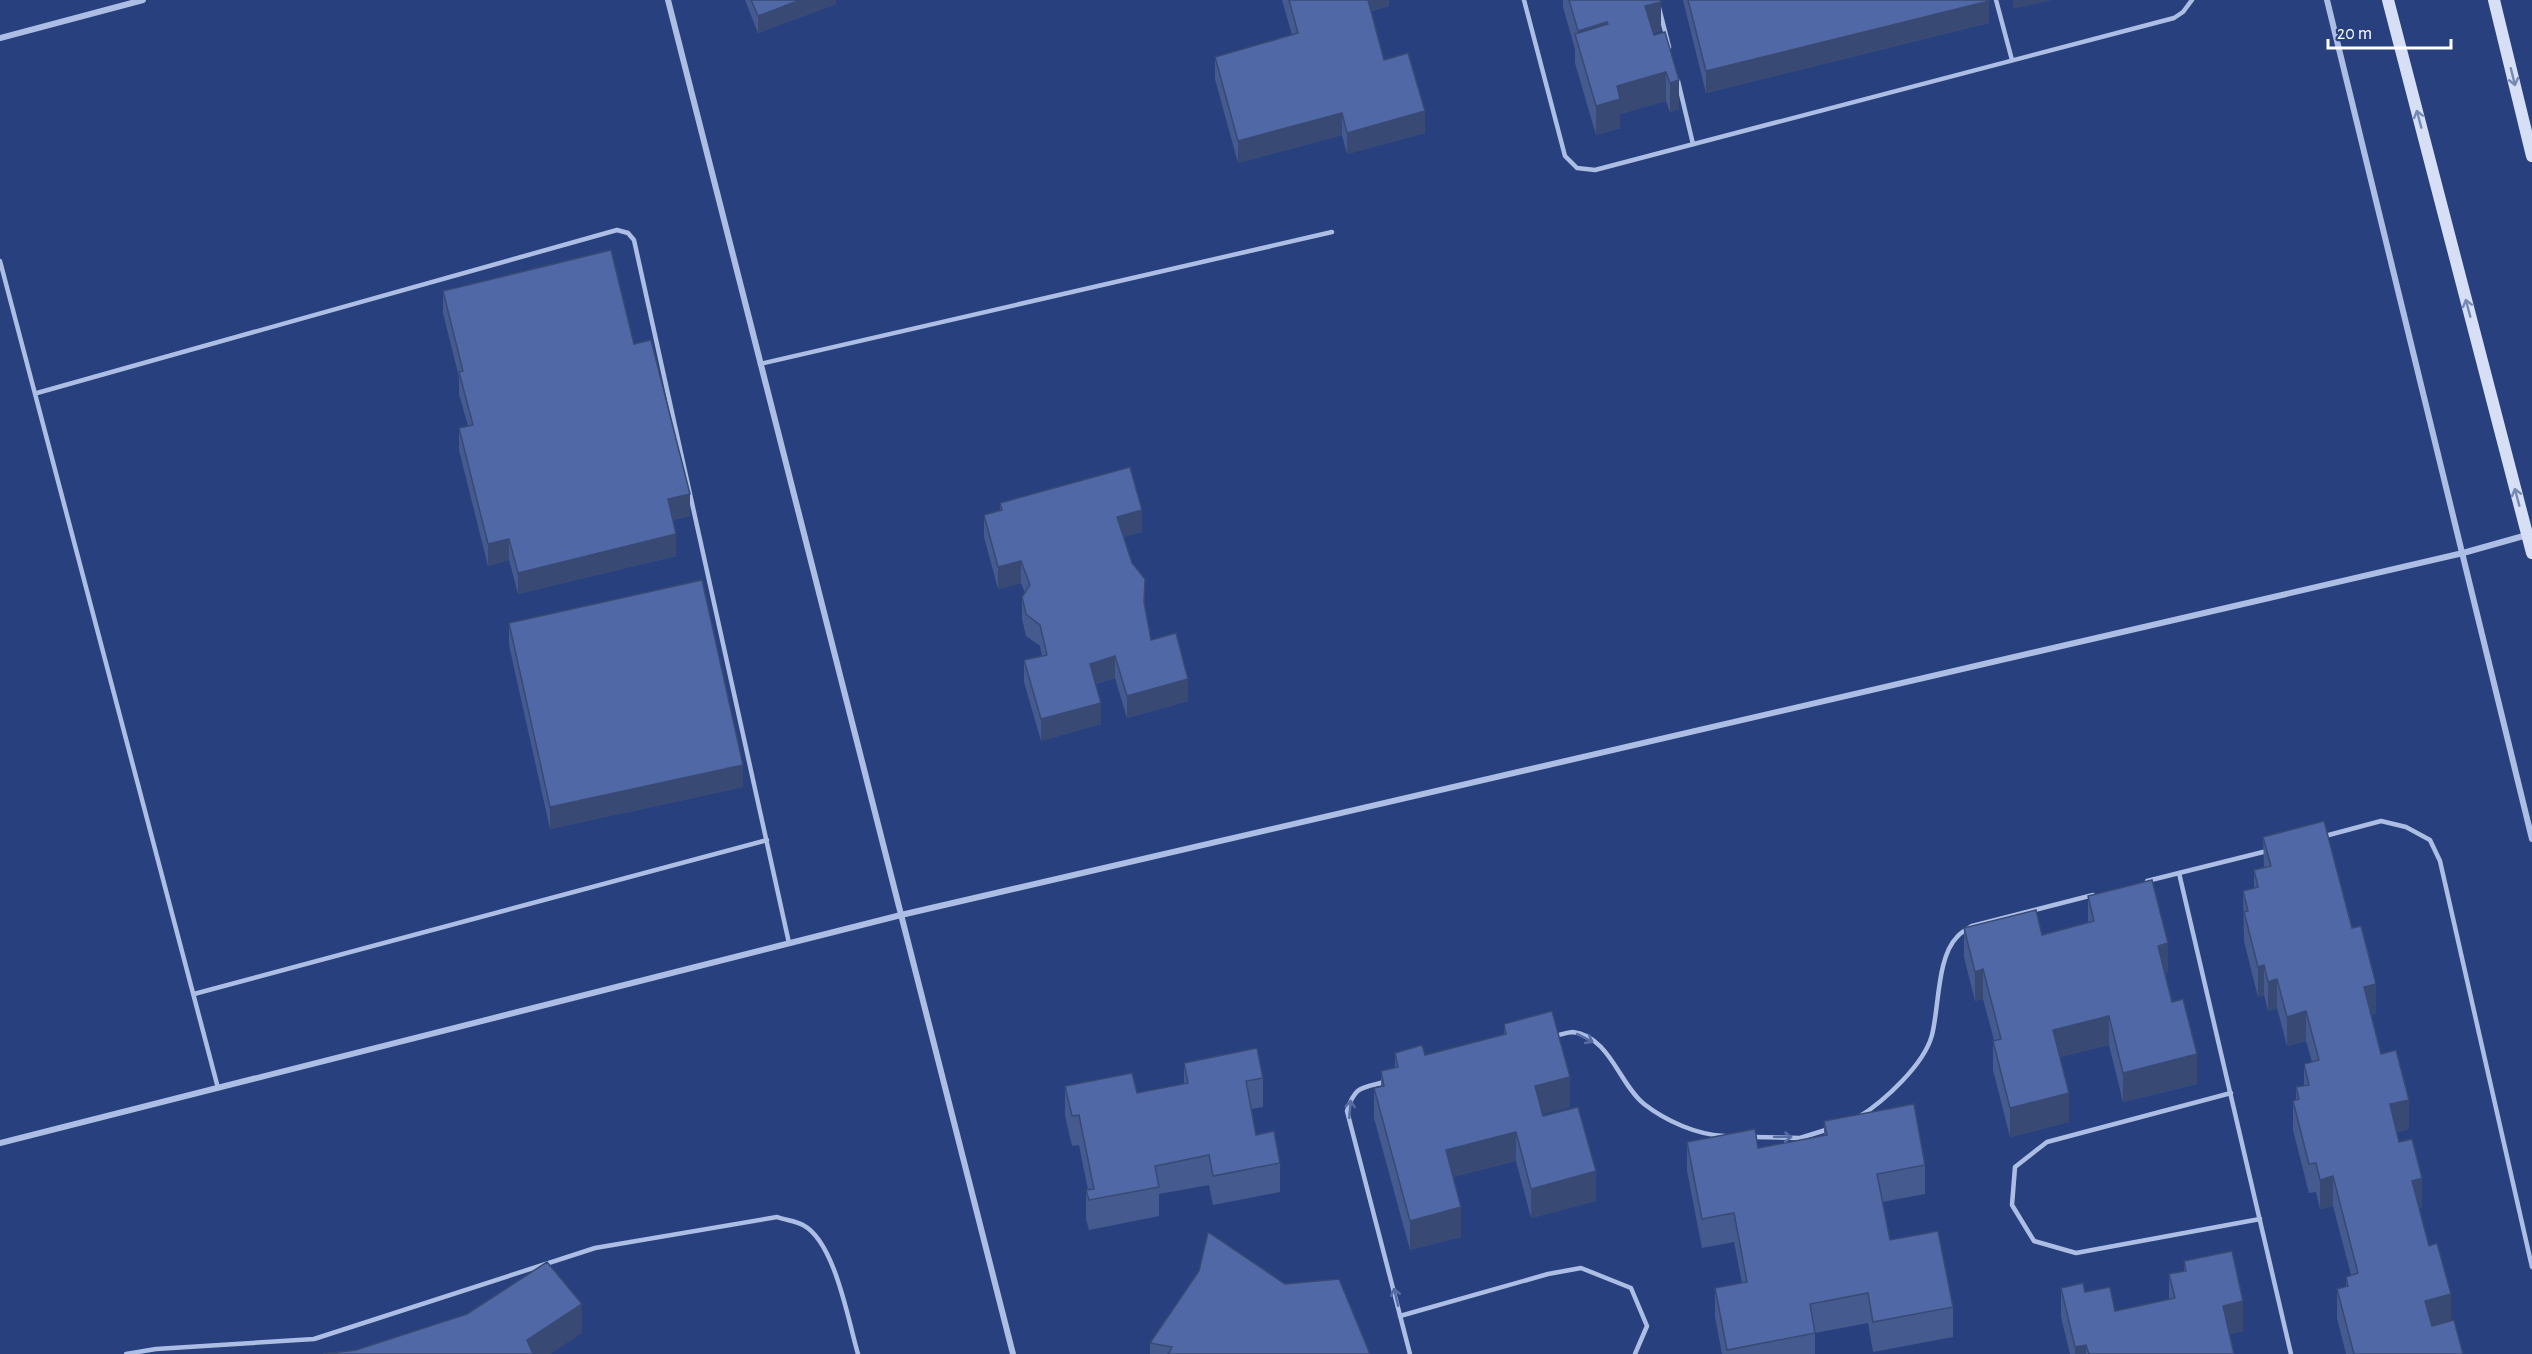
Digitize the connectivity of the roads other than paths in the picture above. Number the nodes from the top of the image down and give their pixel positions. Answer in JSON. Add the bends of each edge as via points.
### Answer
{"nodes":[{"id":1,"x":143,"y":0,"type":"edge"},
{"id":2,"x":668,"y":0,"type":"edge"},
{"id":3,"x":1524,"y":0,"type":"edge"},
{"id":4,"x":1657,"y":0,"type":"edge"},
{"id":5,"x":1996,"y":0,"type":"edge"},
{"id":6,"x":2192,"y":0,"type":"edge"},
{"id":7,"x":2327,"y":0,"type":"edge"},
{"id":8,"x":2388,"y":0,"type":"edge"},
{"id":9,"x":2494,"y":0,"type":"edge"},
{"id":10,"x":0,"y":38,"type":"edge"},
{"id":11,"x":1670,"y":49,"type":"edge"},
{"id":12,"x":2012,"y":60,"type":"junction"},
{"id":13,"x":1675,"y":70,"type":"edge"},
{"id":14,"x":1693,"y":144,"type":"junction"},
{"id":15,"x":2532,"y":156,"type":"edge"},
{"id":16,"x":1332,"y":232,"type":"dead end"},
{"id":17,"x":0,"y":261,"type":"edge"},
{"id":18,"x":760,"y":363,"type":"junction"},
{"id":19,"x":36,"y":393,"type":"junction"},
{"id":20,"x":2527,"y":535,"type":"junction"},
{"id":21,"x":2463,"y":553,"type":"junction"},
{"id":22,"x":2532,"y":554,"type":"edge"},
{"id":23,"x":2314,"y":839,"type":"edge"},
{"id":24,"x":2532,"y":839,"type":"edge"},
{"id":25,"x":766,"y":840,"type":"junction"},
{"id":26,"x":2269,"y":850,"type":"edge"},
{"id":27,"x":2179,"y":873,"type":"junction"},
{"id":28,"x":2145,"y":882,"type":"edge"},
{"id":29,"x":2099,"y":894,"type":"edge"},
{"id":30,"x":901,"y":915,"type":"junction"},
{"id":31,"x":789,"y":943,"type":"junction"},
{"id":32,"x":194,"y":994,"type":"junction"},
{"id":33,"x":1550,"y":1038,"type":"edge"},
{"id":34,"x":1394,"y":1079,"type":"edge"},
{"id":35,"x":218,"y":1088,"type":"junction"},
{"id":36,"x":2230,"y":1093,"type":"junction"},
{"id":37,"x":1850,"y":1122,"type":"edge"},
{"id":38,"x":1839,"y":1125,"type":"edge"},
{"id":39,"x":1732,"y":1137,"type":"edge"},
{"id":40,"x":1743,"y":1137,"type":"edge"},
{"id":41,"x":0,"y":1143,"type":"edge"},
{"id":42,"x":2260,"y":1219,"type":"junction"},
{"id":43,"x":2532,"y":1267,"type":"edge"},
{"id":44,"x":1400,"y":1316,"type":"junction"},
{"id":45,"x":126,"y":1354,"type":"edge"},
{"id":46,"x":858,"y":1354,"type":"edge"},
{"id":47,"x":1013,"y":1354,"type":"edge"},
{"id":48,"x":1410,"y":1354,"type":"edge"},
{"id":49,"x":1635,"y":1354,"type":"edge"},
{"id":50,"x":2291,"y":1354,"type":"edge"}],
"edges":[{"from":1,"to":10,"type":"street"},
{"from":2,"to":18,"type":"street"},
{"from":3,"to":14,"type":"lane","via":[[1565,156],[1577,168],[1595,170]]},
{"from":4,"to":11,"type":"lane"},
{"from":5,"to":12,"type":"lane"},
{"from":6,"to":12,"type":"lane","via":[[2174,18]]},
{"from":7,"to":21,"type":"street"},
{"from":20,"to":8,"type":"street","one_way":true},
{"from":9,"to":15,"type":"street","one_way":true},
{"from":12,"to":14,"type":"lane"},
{"from":13,"to":14,"type":"lane"},
{"from":16,"to":18,"type":"lane"},
{"from":17,"to":19,"type":"lane"},
{"from":18,"to":30,"type":"street"},
{"from":19,"to":25,"type":"lane","via":[[616,230],[628,233],[634,240]]},
{"from":19,"to":32,"type":"lane"},
{"from":20,"to":21,"type":"street"},
{"from":20,"to":22,"type":"street"},
{"from":21,"to":24,"type":"street"},
{"from":21,"to":30,"type":"street"},
{"from":23,"to":43,"type":"lane","via":[[2381,821],[2406,827],[2430,840],[2440,861]]},
{"from":25,"to":31,"type":"lane"},
{"from":25,"to":32,"type":"lane"},
{"from":26,"to":27,"type":"lane"},
{"from":27,"to":28,"type":"lane"},
{"from":27,"to":36,"type":"lane"},
{"from":29,"to":37,"type":"lane","via":[[1972,926],[1956,938],[1945,959],[1932,1037],[1919,1061],[1878,1105]]},
{"from":30,"to":31,"type":"street"},
{"from":30,"to":47,"type":"street"},
{"from":31,"to":35,"type":"street"},
{"from":32,"to":35,"type":"lane"},
{"from":33,"to":39,"type":"lane","one_way":true,"via":[[1572,1032],[1589,1038],[1605,1052],[1642,1103],[1676,1125]]},
{"from":44,"to":34,"type":"lane","one_way":true,"via":[[1347,1111],[1352,1096],[1361,1088]]},
{"from":35,"to":41,"type":"street"},
{"from":36,"to":42,"type":"lane"},
{"from":36,"to":42,"type":"lane","via":[[2047,1142],[2015,1167],[2012,1205],[2034,1240],[2076,1253]]},
{"from":40,"to":38,"type":"lane","one_way":true,"via":[[1800,1138]]},
{"from":42,"to":50,"type":"lane"},
{"from":44,"to":48,"type":"lane"},
{"from":44,"to":49,"type":"lane","via":[[1581,1268],[1631,1288],[1647,1326]]},
{"from":45,"to":46,"type":"lane","via":[[314,1339],[595,1248],[777,1217],[803,1225],[820,1239],[831,1258]]}]}
